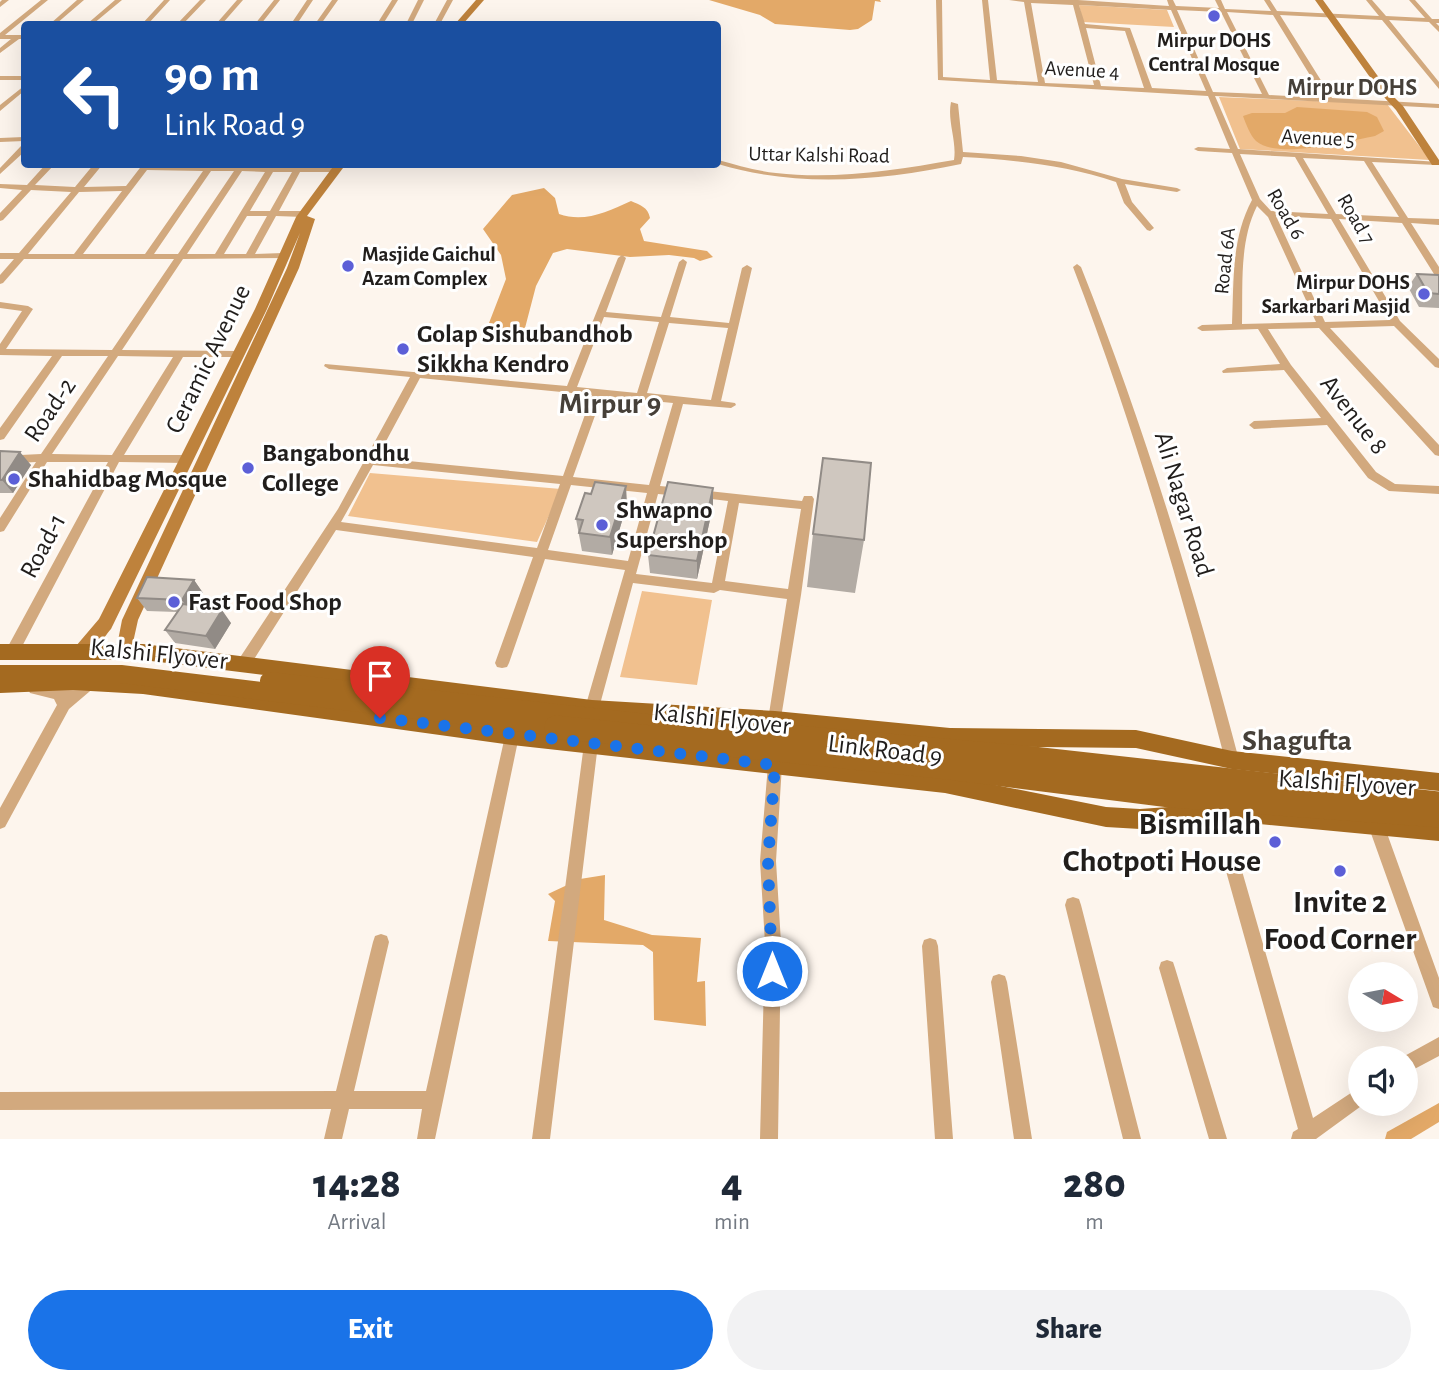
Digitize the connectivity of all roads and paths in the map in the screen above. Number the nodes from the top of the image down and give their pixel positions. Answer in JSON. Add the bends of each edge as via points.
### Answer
{"nodes":[{"id":1,"x":6,"y":0,"type":"edge"},
{"id":2,"x":46,"y":0,"type":"edge"},
{"id":3,"x":81,"y":0,"type":"edge"},
{"id":4,"x":119,"y":0,"type":"edge"},
{"id":5,"x":167,"y":0,"type":"edge"},
{"id":6,"x":203,"y":0,"type":"edge"},
{"id":7,"x":240,"y":0,"type":"edge"},
{"id":8,"x":277,"y":0,"type":"edge"},
{"id":9,"x":310,"y":0,"type":"edge"},
{"id":10,"x":335,"y":0,"type":"edge"},
{"id":11,"x":395,"y":0,"type":"edge"},
{"id":12,"x":421,"y":0,"type":"edge"},
{"id":13,"x":450,"y":0,"type":"edge"},
{"id":14,"x":480,"y":0,"type":"edge"},
{"id":15,"x":487,"y":0,"type":"edge"},
{"id":16,"x":939,"y":0,"type":"edge"},
{"id":17,"x":985,"y":0,"type":"edge"},
{"id":18,"x":1012,"y":0,"type":"edge"},
{"id":19,"x":1027,"y":0,"type":"edge"},
{"id":20,"x":1218,"y":0,"type":"edge"},
{"id":21,"x":1267,"y":0,"type":"edge"},
{"id":22,"x":1319,"y":0,"type":"edge"},
{"id":23,"x":1369,"y":0,"type":"edge"},
{"id":24,"x":1412,"y":0,"type":"edge"},
{"id":25,"x":1075,"y":2,"type":"edge"},
{"id":26,"x":1117,"y":3,"type":"edge"},
{"id":27,"x":1172,"y":4,"type":"edge"},
{"id":28,"x":0,"y":5,"type":"edge"},
{"id":29,"x":1223,"y":10,"type":"junction"},
{"id":30,"x":1275,"y":13,"type":"junction"},
{"id":31,"x":1331,"y":16,"type":"junction"},
{"id":32,"x":1384,"y":19,"type":"junction"},
{"id":33,"x":56,"y":21,"type":"edge"},
{"id":34,"x":94,"y":21,"type":"edge"},
{"id":35,"x":148,"y":21,"type":"edge"},
{"id":36,"x":183,"y":21,"type":"edge"},
{"id":37,"x":222,"y":21,"type":"edge"},
{"id":38,"x":260,"y":21,"type":"edge"},
{"id":39,"x":296,"y":21,"type":"edge"},
{"id":40,"x":320,"y":21,"type":"edge"},
{"id":41,"x":382,"y":21,"type":"edge"},
{"id":42,"x":410,"y":21,"type":"edge"},
{"id":43,"x":439,"y":21,"type":"edge"},
{"id":44,"x":462,"y":21,"type":"edge"},
{"id":45,"x":470,"y":21,"type":"edge"},
{"id":46,"x":1435,"y":21,"type":"edge"},
{"id":47,"x":1081,"y":26,"type":"junction"},
{"id":48,"x":1439,"y":30,"type":"edge"},
{"id":49,"x":0,"y":36,"type":"edge"},
{"id":50,"x":21,"y":37,"type":"edge"},
{"id":51,"x":0,"y":51,"type":"edge"},
{"id":52,"x":0,"y":78,"type":"edge"},
{"id":53,"x":21,"y":78,"type":"edge"},
{"id":54,"x":994,"y":82,"type":"junction"},
{"id":55,"x":1042,"y":85,"type":"junction"},
{"id":56,"x":1098,"y":88,"type":"junction"},
{"id":57,"x":1439,"y":88,"type":"edge"},
{"id":58,"x":21,"y":91,"type":"edge"},
{"id":59,"x":1149,"y":91,"type":"junction"},
{"id":60,"x":1209,"y":95,"type":"junction"},
{"id":61,"x":1267,"y":98,"type":"junction"},
{"id":62,"x":1330,"y":101,"type":"junction"},
{"id":63,"x":1391,"y":101,"type":"junction"},
{"id":64,"x":954,"y":104,"type":"dead end"},
{"id":65,"x":1439,"y":106,"type":"edge"},
{"id":66,"x":0,"y":109,"type":"edge"},
{"id":67,"x":0,"y":139,"type":"edge"},
{"id":68,"x":21,"y":139,"type":"edge"},
{"id":69,"x":1198,"y":149,"type":"dead end"},
{"id":70,"x":21,"y":151,"type":"edge"},
{"id":71,"x":1236,"y":151,"type":"junction"},
{"id":72,"x":959,"y":154,"type":"junction"},
{"id":73,"x":1297,"y":154,"type":"junction"},
{"id":74,"x":1366,"y":158,"type":"junction"},
{"id":75,"x":721,"y":163,"type":"edge"},
{"id":76,"x":1438,"y":165,"type":"edge"},
{"id":77,"x":47,"y":168,"type":"edge"},
{"id":78,"x":96,"y":168,"type":"edge"},
{"id":79,"x":145,"y":168,"type":"edge"},
{"id":80,"x":200,"y":168,"type":"edge"},
{"id":81,"x":224,"y":168,"type":"edge"},
{"id":82,"x":240,"y":168,"type":"edge"},
{"id":83,"x":256,"y":168,"type":"edge"},
{"id":84,"x":282,"y":168,"type":"edge"},
{"id":85,"x":292,"y":168,"type":"edge"},
{"id":86,"x":338,"y":168,"type":"edge"},
{"id":87,"x":348,"y":168,"type":"edge"},
{"id":88,"x":208,"y":169,"type":"junction"},
{"id":89,"x":271,"y":169,"type":"junction"},
{"id":90,"x":0,"y":172,"type":"edge"},
{"id":91,"x":1120,"y":181,"type":"junction"},
{"id":92,"x":0,"y":186,"type":"edge"},
{"id":93,"x":29,"y":188,"type":"junction"},
{"id":94,"x":128,"y":188,"type":"junction"},
{"id":95,"x":77,"y":190,"type":"junction"},
{"id":96,"x":1177,"y":190,"type":"dead end"},
{"id":97,"x":1256,"y":200,"type":"junction"},
{"id":98,"x":244,"y":213,"type":"junction"},
{"id":99,"x":1270,"y":213,"type":"junction"},
{"id":100,"x":271,"y":214,"type":"junction"},
{"id":101,"x":303,"y":214,"type":"junction"},
{"id":102,"x":1334,"y":217,"type":"junction"},
{"id":103,"x":0,"y":218,"type":"edge"},
{"id":104,"x":1404,"y":221,"type":"junction"},
{"id":105,"x":1439,"y":222,"type":"edge"},
{"id":106,"x":1150,"y":228,"type":"dead end"},
{"id":107,"x":0,"y":256,"type":"edge"},
{"id":108,"x":20,"y":256,"type":"junction"},
{"id":109,"x":181,"y":256,"type":"junction"},
{"id":110,"x":218,"y":256,"type":"junction"},
{"id":111,"x":249,"y":256,"type":"junction"},
{"id":112,"x":283,"y":256,"type":"junction"},
{"id":113,"x":76,"y":257,"type":"junction"},
{"id":114,"x":148,"y":257,"type":"junction"},
{"id":115,"x":622,"y":258,"type":"dead end"},
{"id":116,"x":683,"y":262,"type":"dead end"},
{"id":117,"x":1077,"y":267,"type":"dead end"},
{"id":118,"x":747,"y":268,"type":"dead end"},
{"id":119,"x":1439,"y":274,"type":"edge"},
{"id":120,"x":0,"y":281,"type":"edge"},
{"id":121,"x":0,"y":305,"type":"edge"},
{"id":122,"x":600,"y":314,"type":"junction"},
{"id":123,"x":665,"y":320,"type":"junction"},
{"id":124,"x":1396,"y":323,"type":"junction"},
{"id":125,"x":1322,"y":325,"type":"junction"},
{"id":126,"x":734,"y":326,"type":"junction"},
{"id":127,"x":1261,"y":326,"type":"junction"},
{"id":128,"x":1237,"y":327,"type":"junction"},
{"id":129,"x":1202,"y":328,"type":"dead end"},
{"id":130,"x":0,"y":351,"type":"edge"},
{"id":131,"x":61,"y":352,"type":"junction"},
{"id":132,"x":116,"y":353,"type":"junction"},
{"id":133,"x":180,"y":354,"type":"junction"},
{"id":134,"x":236,"y":354,"type":"junction"},
{"id":135,"x":1439,"y":365,"type":"edge"},
{"id":136,"x":329,"y":366,"type":"dead end"},
{"id":137,"x":1287,"y":367,"type":"junction"},
{"id":138,"x":1227,"y":371,"type":"dead end"},
{"id":139,"x":417,"y":374,"type":"junction"},
{"id":140,"x":571,"y":389,"type":"junction"},
{"id":141,"x":598,"y":392,"type":"junction"},
{"id":142,"x":641,"y":396,"type":"junction"},
{"id":143,"x":679,"y":400,"type":"junction"},
{"id":144,"x":715,"y":404,"type":"junction"},
{"id":145,"x":730,"y":405,"type":"dead end"},
{"id":146,"x":1330,"y":421,"type":"junction"},
{"id":147,"x":1254,"y":425,"type":"dead end"},
{"id":148,"x":0,"y":436,"type":"edge"},
{"id":149,"x":1439,"y":452,"type":"edge"},
{"id":150,"x":44,"y":458,"type":"junction"},
{"id":151,"x":116,"y":458,"type":"junction"},
{"id":152,"x":187,"y":459,"type":"junction"},
{"id":153,"x":0,"y":460,"type":"edge"},
{"id":154,"x":368,"y":461,"type":"junction"},
{"id":155,"x":568,"y":480,"type":"junction"},
{"id":156,"x":653,"y":489,"type":"junction"},
{"id":157,"x":1439,"y":490,"type":"edge"},
{"id":158,"x":734,"y":498,"type":"junction"},
{"id":159,"x":332,"y":525,"type":"junction"},
{"id":160,"x":0,"y":528,"type":"edge"},
{"id":161,"x":541,"y":554,"type":"junction"},
{"id":162,"x":630,"y":572,"type":"junction"},
{"id":163,"x":718,"y":585,"type":"junction"},
{"id":164,"x":795,"y":595,"type":"junction"},
{"id":165,"x":82,"y":650,"type":"junction"},
{"id":166,"x":124,"y":651,"type":"junction"},
{"id":167,"x":4,"y":657,"type":"edge"},
{"id":168,"x":244,"y":663,"type":"junction"},
{"id":169,"x":502,"y":663,"type":"dead end"},
{"id":170,"x":0,"y":674,"type":"edge"},
{"id":171,"x":82,"y":682,"type":"junction"},
{"id":172,"x":0,"y":687,"type":"edge"},
{"id":173,"x":64,"y":705,"type":"junction"},
{"id":174,"x":592,"y":708,"type":"junction"},
{"id":175,"x":775,"y":720,"type":"junction"},
{"id":176,"x":512,"y":736,"type":"junction"},
{"id":177,"x":1115,"y":737,"type":"junction"},
{"id":178,"x":591,"y":744,"type":"junction"},
{"id":179,"x":1232,"y":761,"type":"junction"},
{"id":180,"x":775,"y":765,"type":"junction"},
{"id":181,"x":1439,"y":782,"type":"edge"},
{"id":182,"x":1439,"y":803,"type":"edge"},
{"id":183,"x":1439,"y":816,"type":"edge"},
{"id":184,"x":1140,"y":818,"type":"junction"},
{"id":185,"x":0,"y":822,"type":"edge"},
{"id":186,"x":1376,"y":825,"type":"junction"},
{"id":187,"x":1439,"y":831,"type":"edge"},
{"id":188,"x":1232,"y":864,"type":"dead end"},
{"id":189,"x":1073,"y":905,"type":"dead end"},
{"id":190,"x":381,"y":942,"type":"dead end"},
{"id":191,"x":930,"y":946,"type":"dead end"},
{"id":192,"x":1167,"y":968,"type":"dead end"},
{"id":193,"x":999,"y":982,"type":"dead end"},
{"id":194,"x":1439,"y":1001,"type":"edge"},
{"id":195,"x":1439,"y":1046,"type":"edge"},
{"id":196,"x":1418,"y":1058,"type":"edge"},
{"id":197,"x":343,"y":1100,"type":"junction"},
{"id":198,"x":433,"y":1100,"type":"junction"},
{"id":199,"x":0,"y":1101,"type":"edge"},
{"id":200,"x":1348,"y":1104,"type":"edge"},
{"id":201,"x":1304,"y":1135,"type":"edge"},
{"id":202,"x":334,"y":1139,"type":"edge"},
{"id":203,"x":426,"y":1139,"type":"edge"},
{"id":204,"x":541,"y":1139,"type":"edge"},
{"id":205,"x":769,"y":1139,"type":"edge"},
{"id":206,"x":944,"y":1139,"type":"edge"},
{"id":207,"x":1023,"y":1139,"type":"edge"},
{"id":208,"x":1132,"y":1139,"type":"edge"},
{"id":209,"x":1218,"y":1139,"type":"edge"}],
"edges":[{"from":1,"to":28,"type":"street"},
{"from":2,"to":49,"type":"street"},
{"from":3,"to":33,"type":"street"},
{"from":4,"to":34,"type":"street"},
{"from":5,"to":35,"type":"street"},
{"from":6,"to":36,"type":"street"},
{"from":7,"to":37,"type":"street"},
{"from":8,"to":38,"type":"street"},
{"from":9,"to":39,"type":"street"},
{"from":10,"to":40,"type":"street"},
{"from":11,"to":41,"type":"street"},
{"from":12,"to":42,"type":"street"},
{"from":13,"to":43,"type":"street"},
{"from":14,"to":44,"type":"main road"},
{"from":15,"to":45,"type":"main road"},
{"from":16,"to":54,"type":"street","name":"Avenue 4","via":[[940,79]]},
{"from":17,"to":54,"type":"street"},
{"from":18,"to":19,"type":"street"},
{"from":19,"to":25,"type":"street"},
{"from":19,"to":55,"type":"street"},
{"from":20,"to":29,"type":"street"},
{"from":21,"to":30,"type":"street"},
{"from":22,"to":31,"type":"main road"},
{"from":23,"to":32,"type":"street"},
{"from":24,"to":46,"type":"street"},
{"from":25,"to":26,"type":"street"},
{"from":25,"to":47,"type":"street"},
{"from":26,"to":27,"type":"street"},
{"from":27,"to":29,"type":"street"},
{"from":27,"to":60,"type":"street","name":"Road 6"},
{"from":29,"to":30,"type":"street"},
{"from":29,"to":61,"type":"street"},
{"from":30,"to":31,"type":"street"},
{"from":30,"to":62,"type":"street"},
{"from":31,"to":32,"type":"street"},
{"from":31,"to":63,"type":"main road"},
{"from":32,"to":46,"type":"street"},
{"from":32,"to":57,"type":"street"},
{"from":46,"to":48,"type":"street"},
{"from":47,"to":56,"type":"street"},
{"from":47,"to":59,"type":"street","via":[[1127,28]]},
{"from":49,"to":50,"type":"street"},
{"from":50,"to":51,"type":"street"},
{"from":52,"to":53,"type":"street"},
{"from":54,"to":55,"type":"street","name":"Avenue 4"},
{"from":55,"to":56,"type":"street","name":"Avenue 4"},
{"from":56,"to":59,"type":"street","name":"Avenue 4"},
{"from":58,"to":66,"type":"street"},
{"from":59,"to":60,"type":"street","name":"Avenue 4"},
{"from":60,"to":61,"type":"street","name":"Avenue 4"},
{"from":60,"to":71,"type":"street","name":"Road 6"},
{"from":61,"to":62,"type":"street","name":"Avenue 4"},
{"from":62,"to":63,"type":"street","name":"Avenue 4"},
{"from":63,"to":65,"type":"street","name":"Avenue 4"},
{"from":63,"to":76,"type":"main road"},
{"from":64,"to":72,"type":"street"},
{"from":67,"to":68,"type":"street"},
{"from":69,"to":71,"type":"street","name":"Avenue 5"},
{"from":70,"to":90,"type":"street"},
{"from":71,"to":73,"type":"street","name":"Avenue 5"},
{"from":71,"to":97,"type":"street","name":"Road 6"},
{"from":72,"to":75,"type":"street","name":"Uttar Kalshi Road","via":[[958,162],[893,174],[811,176],[738,171]]},
{"from":72,"to":91,"type":"street","via":[[1054,161]]},
{"from":73,"to":74,"type":"street","name":"Avenue 5"},
{"from":73,"to":102,"type":"street","name":"Road 7"},
{"from":74,"to":76,"type":"street","name":"Avenue 5"},
{"from":74,"to":104,"type":"street"},
{"from":77,"to":93,"type":"street"},
{"from":78,"to":95,"type":"street"},
{"from":79,"to":94,"type":"street"},
{"from":80,"to":88,"type":"street"},
{"from":81,"to":88,"type":"street"},
{"from":82,"to":109,"type":"street"},
{"from":83,"to":89,"type":"street"},
{"from":84,"to":89,"type":"street"},
{"from":85,"to":100,"type":"street"},
{"from":86,"to":101,"type":"main road","name":"Ceramic Avenue"},
{"from":87,"to":166,"type":"main road","name":"Ceramic Avenue","via":[[311,215],[293,268],[131,620]]},
{"from":88,"to":114,"type":"street"},
{"from":89,"to":98,"type":"street"},
{"from":91,"to":96,"type":"street"},
{"from":91,"to":106,"type":"street","via":[[1128,203]]},
{"from":92,"to":93,"type":"street"},
{"from":93,"to":95,"type":"street"},
{"from":93,"to":103,"type":"street"},
{"from":94,"to":95,"type":"street"},
{"from":94,"to":113,"type":"street"},
{"from":95,"to":108,"type":"street"},
{"from":97,"to":99,"type":"street","name":"Road 6"},
{"from":97,"to":128,"type":"street","name":"Road 6A","via":[[1248,214],[1241,256]]},
{"from":98,"to":100,"type":"street"},
{"from":98,"to":110,"type":"street"},
{"from":99,"to":102,"type":"street"},
{"from":99,"to":125,"type":"street","name":"Road 6"},
{"from":100,"to":101,"type":"street"},
{"from":100,"to":111,"type":"street"},
{"from":101,"to":112,"type":"main road","name":"Ceramic Avenue"},
{"from":102,"to":104,"type":"street"},
{"from":102,"to":124,"type":"street","name":"Road 7"},
{"from":104,"to":105,"type":"street"},
{"from":104,"to":119,"type":"street"},
{"from":107,"to":108,"type":"street"},
{"from":108,"to":113,"type":"street"},
{"from":108,"to":120,"type":"street"},
{"from":109,"to":110,"type":"street"},
{"from":109,"to":114,"type":"street"},
{"from":109,"to":132,"type":"street"},
{"from":110,"to":111,"type":"street"},
{"from":111,"to":112,"type":"street"},
{"from":112,"to":134,"type":"main road","name":"Ceramic Avenue"},
{"from":113,"to":114,"type":"street"},
{"from":115,"to":122,"type":"street"},
{"from":116,"to":123,"type":"street"},
{"from":117,"to":179,"type":"street","name":"Ali Nagar Road","via":[[1135,418]]},
{"from":118,"to":126,"type":"street"},
{"from":121,"to":130,"type":"street","via":[[28,309]]},
{"from":122,"to":123,"type":"street"},
{"from":122,"to":140,"type":"street"},
{"from":123,"to":126,"type":"street"},
{"from":123,"to":142,"type":"street"},
{"from":124,"to":125,"type":"street"},
{"from":124,"to":135,"type":"street","name":"Road 7"},
{"from":125,"to":127,"type":"street"},
{"from":125,"to":149,"type":"street","name":"Road 6"},
{"from":126,"to":144,"type":"street"},
{"from":127,"to":128,"type":"street"},
{"from":127,"to":137,"type":"street","name":"Avenue 8"},
{"from":128,"to":129,"type":"street"},
{"from":130,"to":131,"type":"street"},
{"from":131,"to":132,"type":"street"},
{"from":131,"to":148,"type":"street"},
{"from":132,"to":133,"type":"street"},
{"from":132,"to":150,"type":"street","name":"Road-2"},
{"from":133,"to":134,"type":"street"},
{"from":133,"to":151,"type":"street","name":"Road-1"},
{"from":134,"to":152,"type":"main road","name":"Ceramic Avenue"},
{"from":136,"to":139,"type":"street"},
{"from":137,"to":138,"type":"street"},
{"from":137,"to":146,"type":"street","name":"Avenue 8"},
{"from":139,"to":140,"type":"street"},
{"from":139,"to":154,"type":"street"},
{"from":140,"to":141,"type":"street"},
{"from":141,"to":142,"type":"street"},
{"from":141,"to":155,"type":"street"},
{"from":142,"to":143,"type":"street"},
{"from":143,"to":144,"type":"street"},
{"from":143,"to":156,"type":"street"},
{"from":144,"to":145,"type":"street"},
{"from":146,"to":147,"type":"street"},
{"from":146,"to":157,"type":"street","name":"Avenue 8","via":[[1379,481],[1398,489]]},
{"from":150,"to":151,"type":"street"},
{"from":150,"to":153,"type":"street"},
{"from":150,"to":160,"type":"street","name":"Road-2"},
{"from":151,"to":152,"type":"street"},
{"from":151,"to":167,"type":"street","name":"Road-1"},
{"from":152,"to":165,"type":"main road","name":"Ceramic Avenue","via":[[105,624]]},
{"from":154,"to":155,"type":"street"},
{"from":154,"to":159,"type":"street"},
{"from":155,"to":156,"type":"street"},
{"from":155,"to":161,"type":"street"},
{"from":156,"to":158,"type":"street"},
{"from":156,"to":162,"type":"street"},
{"from":158,"to":163,"type":"street"},
{"from":158,"to":164,"type":"street","via":[[808,502]]},
{"from":159,"to":161,"type":"street"},
{"from":159,"to":168,"type":"street"},
{"from":161,"to":162,"type":"street"},
{"from":161,"to":169,"type":"street"},
{"from":162,"to":163,"type":"street","via":[[703,588]]},
{"from":162,"to":174,"type":"street"},
{"from":163,"to":164,"type":"street"},
{"from":164,"to":175,"type":"street"},
{"from":165,"to":166,"type":"main road","name":"Link Road 9"},
{"from":165,"to":167,"type":"main road","name":"Link Road 9"},
{"from":166,"to":168,"type":"main road","name":"Link Road 9"},
{"from":167,"to":182,"type":"main road","bridge":true,"via":[[173,671],[771,737],[1033,758]]},
{"from":168,"to":174,"type":"main road","name":"Link Road 9"},
{"from":170,"to":183,"type":"main road","name":"Kalshi Flyover","bridge":true,"via":[[121,674],[493,721],[1170,796]]},
{"from":171,"to":172,"type":"main road","name":"Link Road 9"},
{"from":171,"to":173,"type":"street"},
{"from":171,"to":176,"type":"main road","name":"Link Road 9","via":[[143,686]]},
{"from":172,"to":173,"type":"street","via":[[46,689],[59,694]]},
{"from":173,"to":185,"type":"street"},
{"from":174,"to":175,"type":"main road","name":"Link Road 9"},
{"from":175,"to":177,"type":"main road","name":"Link Road 9","via":[[950,737]]},
{"from":176,"to":178,"type":"main road","name":"Link Road 9"},
{"from":176,"to":198,"type":"street"},
{"from":177,"to":179,"type":"main road","name":"Link Road 9"},
{"from":177,"to":184,"type":"main road","via":[[1139,751],[1151,769],[1154,792]]},
{"from":178,"to":180,"type":"main road","name":"Link Road 9"},
{"from":178,"to":204,"type":"street"},
{"from":179,"to":181,"type":"main road","name":"Link Road 9"},
{"from":180,"to":184,"type":"main road","name":"Link Road 9","via":[[945,784],[1106,817]]},
{"from":180,"to":205,"type":"street","via":[[768,861],[773,943]]},
{"from":184,"to":186,"type":"main road","name":"Link Road 9","via":[[1239,812]]},
{"from":186,"to":187,"type":"main road","name":"Link Road 9"},
{"from":186,"to":194,"type":"street"},
{"from":188,"to":201,"type":"street"},
{"from":189,"to":208,"type":"street"},
{"from":190,"to":197,"type":"street"},
{"from":191,"to":206,"type":"street"},
{"from":192,"to":209,"type":"street"},
{"from":193,"to":207,"type":"street"},
{"from":195,"to":196,"type":"street"},
{"from":197,"to":198,"type":"street"},
{"from":197,"to":199,"type":"street"},
{"from":197,"to":202,"type":"street"},
{"from":198,"to":203,"type":"street"},
{"from":200,"to":201,"type":"street"}]}
